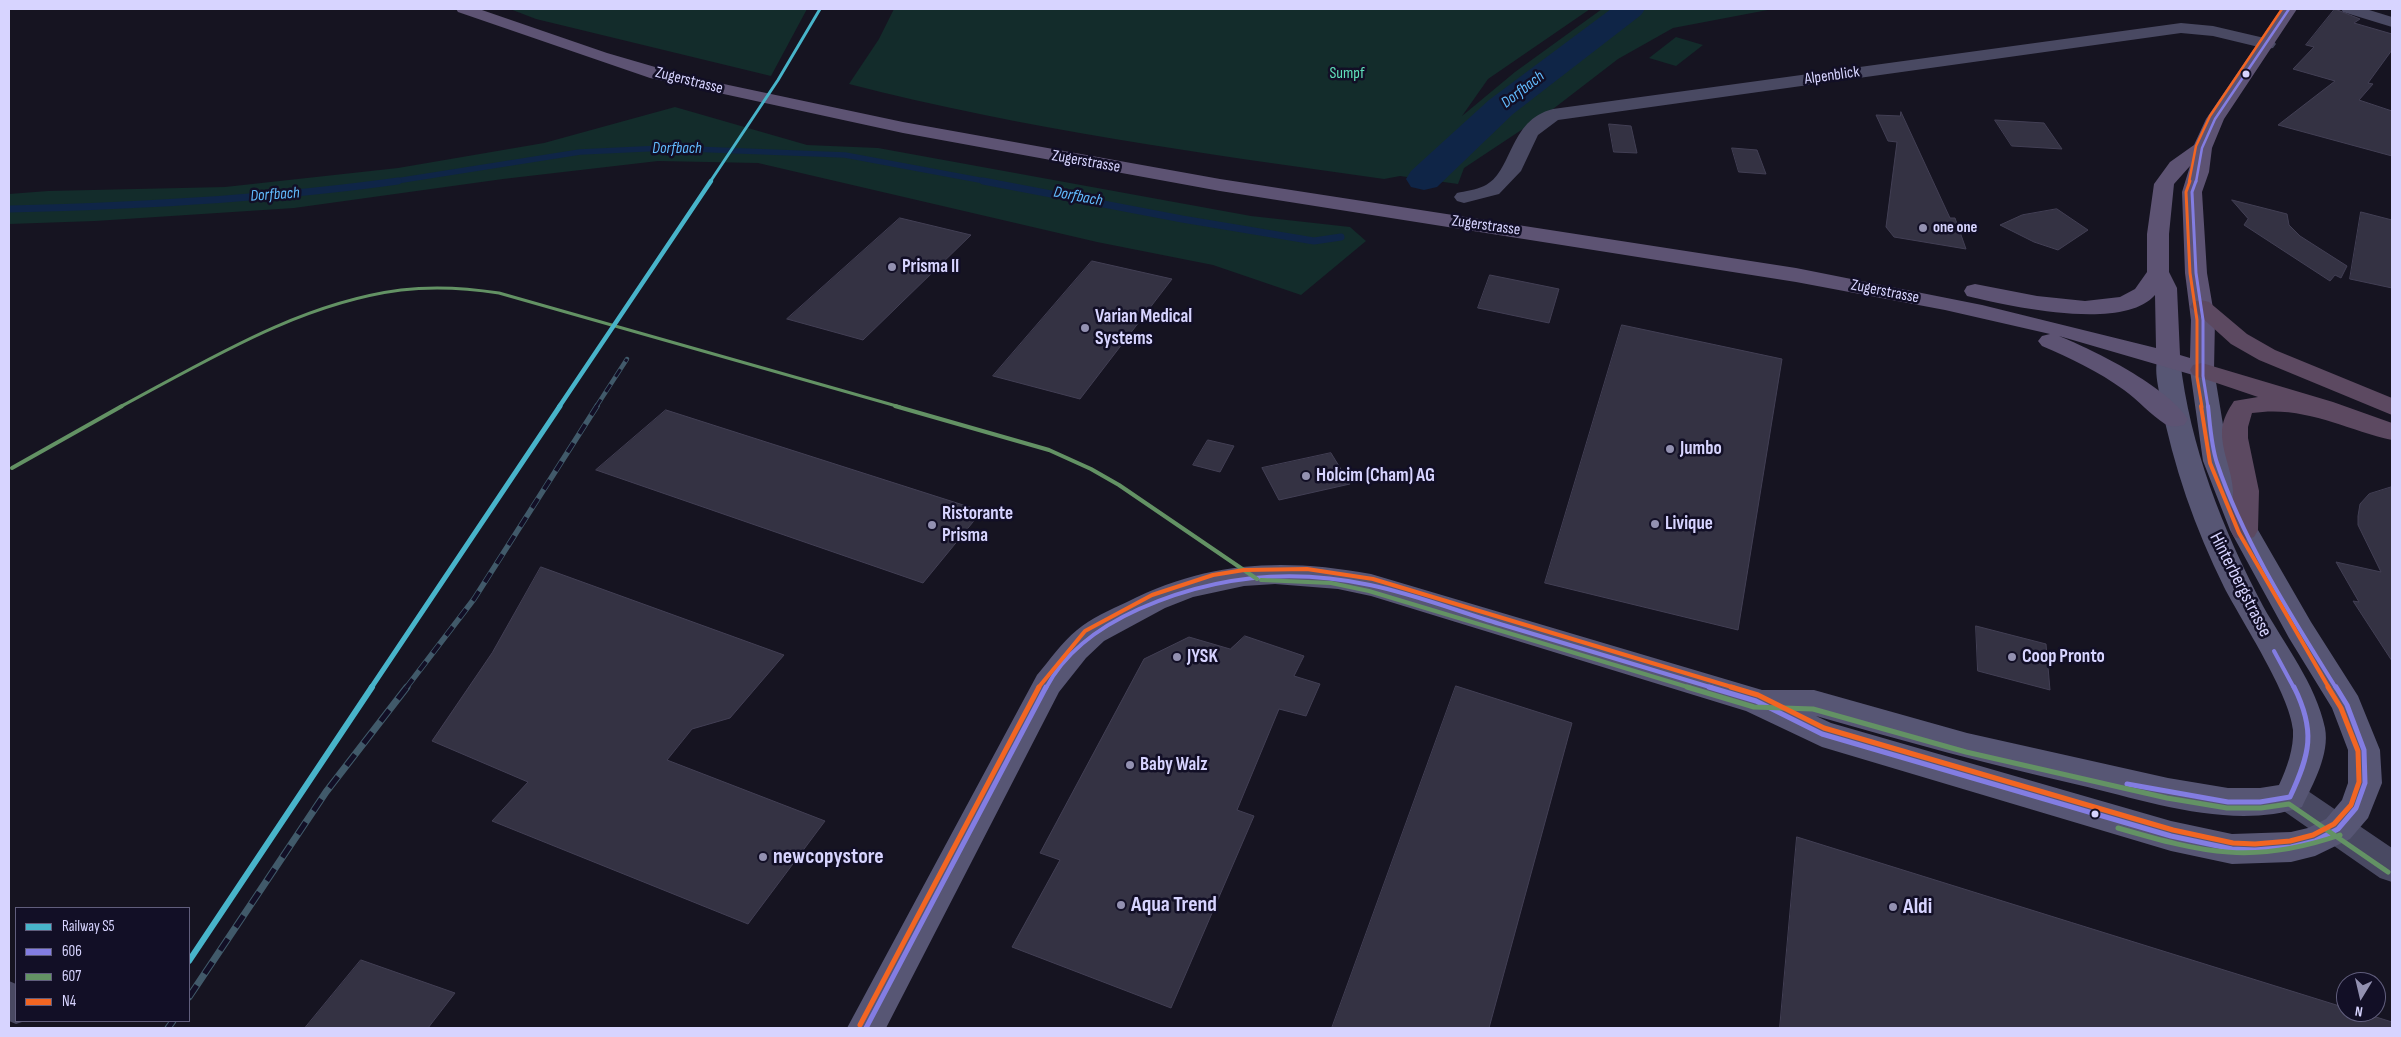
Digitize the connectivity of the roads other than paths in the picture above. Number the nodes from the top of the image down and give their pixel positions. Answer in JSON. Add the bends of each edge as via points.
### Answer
{"nodes":[{"id":1,"x":464,"y":9,"type":"edge"},
{"id":2,"x":2289,"y":9,"type":"edge"},
{"id":3,"x":2348,"y":9,"type":"edge"},
{"id":4,"x":2392,"y":22,"type":"edge"},
{"id":5,"x":550,"y":38,"type":"junction"},
{"id":6,"x":2267,"y":44,"type":"junction"},
{"id":7,"x":2202,"y":148,"type":"junction"},
{"id":8,"x":1464,"y":197,"type":"dead end"},
{"id":9,"x":1659,"y":252,"type":"junction"},
{"id":10,"x":1819,"y":264,"type":"junction"},
{"id":11,"x":2158,"y":272,"type":"junction"},
{"id":12,"x":2201,"y":307,"type":"junction"},
{"id":13,"x":2167,"y":353,"type":"junction"},
{"id":14,"x":2202,"y":364,"type":"junction"},
{"id":15,"x":2392,"y":406,"type":"edge"},
{"id":16,"x":2324,"y":408,"type":"junction"},
{"id":17,"x":2392,"y":415,"type":"edge"},
{"id":18,"x":2175,"y":419,"type":"junction"},
{"id":19,"x":2392,"y":432,"type":"edge"},
{"id":20,"x":2244,"y":530,"type":"junction"},
{"id":21,"x":1756,"y":701,"type":"junction"},
{"id":22,"x":2290,"y":797,"type":"junction"},
{"id":23,"x":2338,"y":830,"type":"junction"},
{"id":24,"x":2392,"y":867,"type":"edge"},
{"id":25,"x":866,"y":1028,"type":"edge"}],
"edges":[{"from":1,"to":5,"type":"main road","name":"Zugerstrasse"},
{"from":2,"to":6,"type":"main road"},
{"from":3,"to":4,"type":"street"},
{"from":5,"to":9,"type":"main road","name":"Zugerstrasse","via":[[587,54],[684,81],[933,134],[1174,178]]},
{"from":5,"to":10,"type":"main road","name":"Zugerstrasse","via":[[696,74],[1178,169]]},
{"from":6,"to":7,"type":"main road","via":[[2215,119]]},
{"from":6,"to":8,"type":"street","name":"Alpenblick","via":[[2213,30],[2180,28],[1554,116],[1531,131],[1510,171],[1492,190]]},
{"from":7,"to":11,"type":"main road","via":[[2178,166],[2164,184],[2158,234]]},
{"from":7,"to":12,"type":"main road","via":[[2192,192]]},
{"from":9,"to":13,"type":"main road","name":"Zugerstrasse","via":[[1823,279]]},
{"from":9,"to":18,"type":"main road","via":[[1692,264],[1893,301],[2030,333],[2087,357],[2125,378]]},
{"from":10,"to":11,"type":"main road","via":[[2076,307],[2121,304],[2143,294]]},
{"from":10,"to":13,"type":"main road","name":"Zugerstrasse","via":[[2105,327]]},
{"from":11,"to":13,"type":"main road","via":[[2166,288]]},
{"from":12,"to":14,"type":"main road"},
{"from":12,"to":15,"type":"highway","via":[[2239,338],[2267,355]]},
{"from":13,"to":14,"type":"main road","name":"Zugerstrasse"},
{"from":13,"to":18,"type":"street","name":"Hinterbergstrasse"},
{"from":14,"to":16,"type":"highway"},
{"from":14,"to":17,"type":"highway"},
{"from":14,"to":20,"type":"street","name":"Hinterbergstrasse","via":[[2216,461]]},
{"from":16,"to":19,"type":"highway"},
{"from":16,"to":20,"type":"highway","via":[[2267,403],[2243,407],[2237,415],[2234,439],[2246,489]]},
{"from":18,"to":22,"type":"street","name":"Hinterbergstrasse","via":[[2210,526],[2254,616],[2295,688],[2309,730],[2306,764]]},
{"from":20,"to":23,"type":"street","name":"Hinterbergstrasse","via":[[2347,705],[2364,750],[2365,783],[2356,808]]},
{"from":21,"to":22,"type":"street","name":"Hinterbergstrasse","via":[[1814,703],[1967,746],[2168,792],[2228,802],[2260,802]]},
{"from":21,"to":23,"type":"street","name":"Hinterbergstrasse","via":[[1822,734],[2171,836],[2232,849],[2256,850],[2291,847]]},
{"from":21,"to":25,"type":"street","name":"Hinterbergstrasse","via":[[1372,586],[1332,577],[1260,574],[1214,580],[1167,594],[1086,638],[1048,684]]},
{"from":22,"to":23,"type":"street"},
{"from":23,"to":24,"type":"street"}]}
